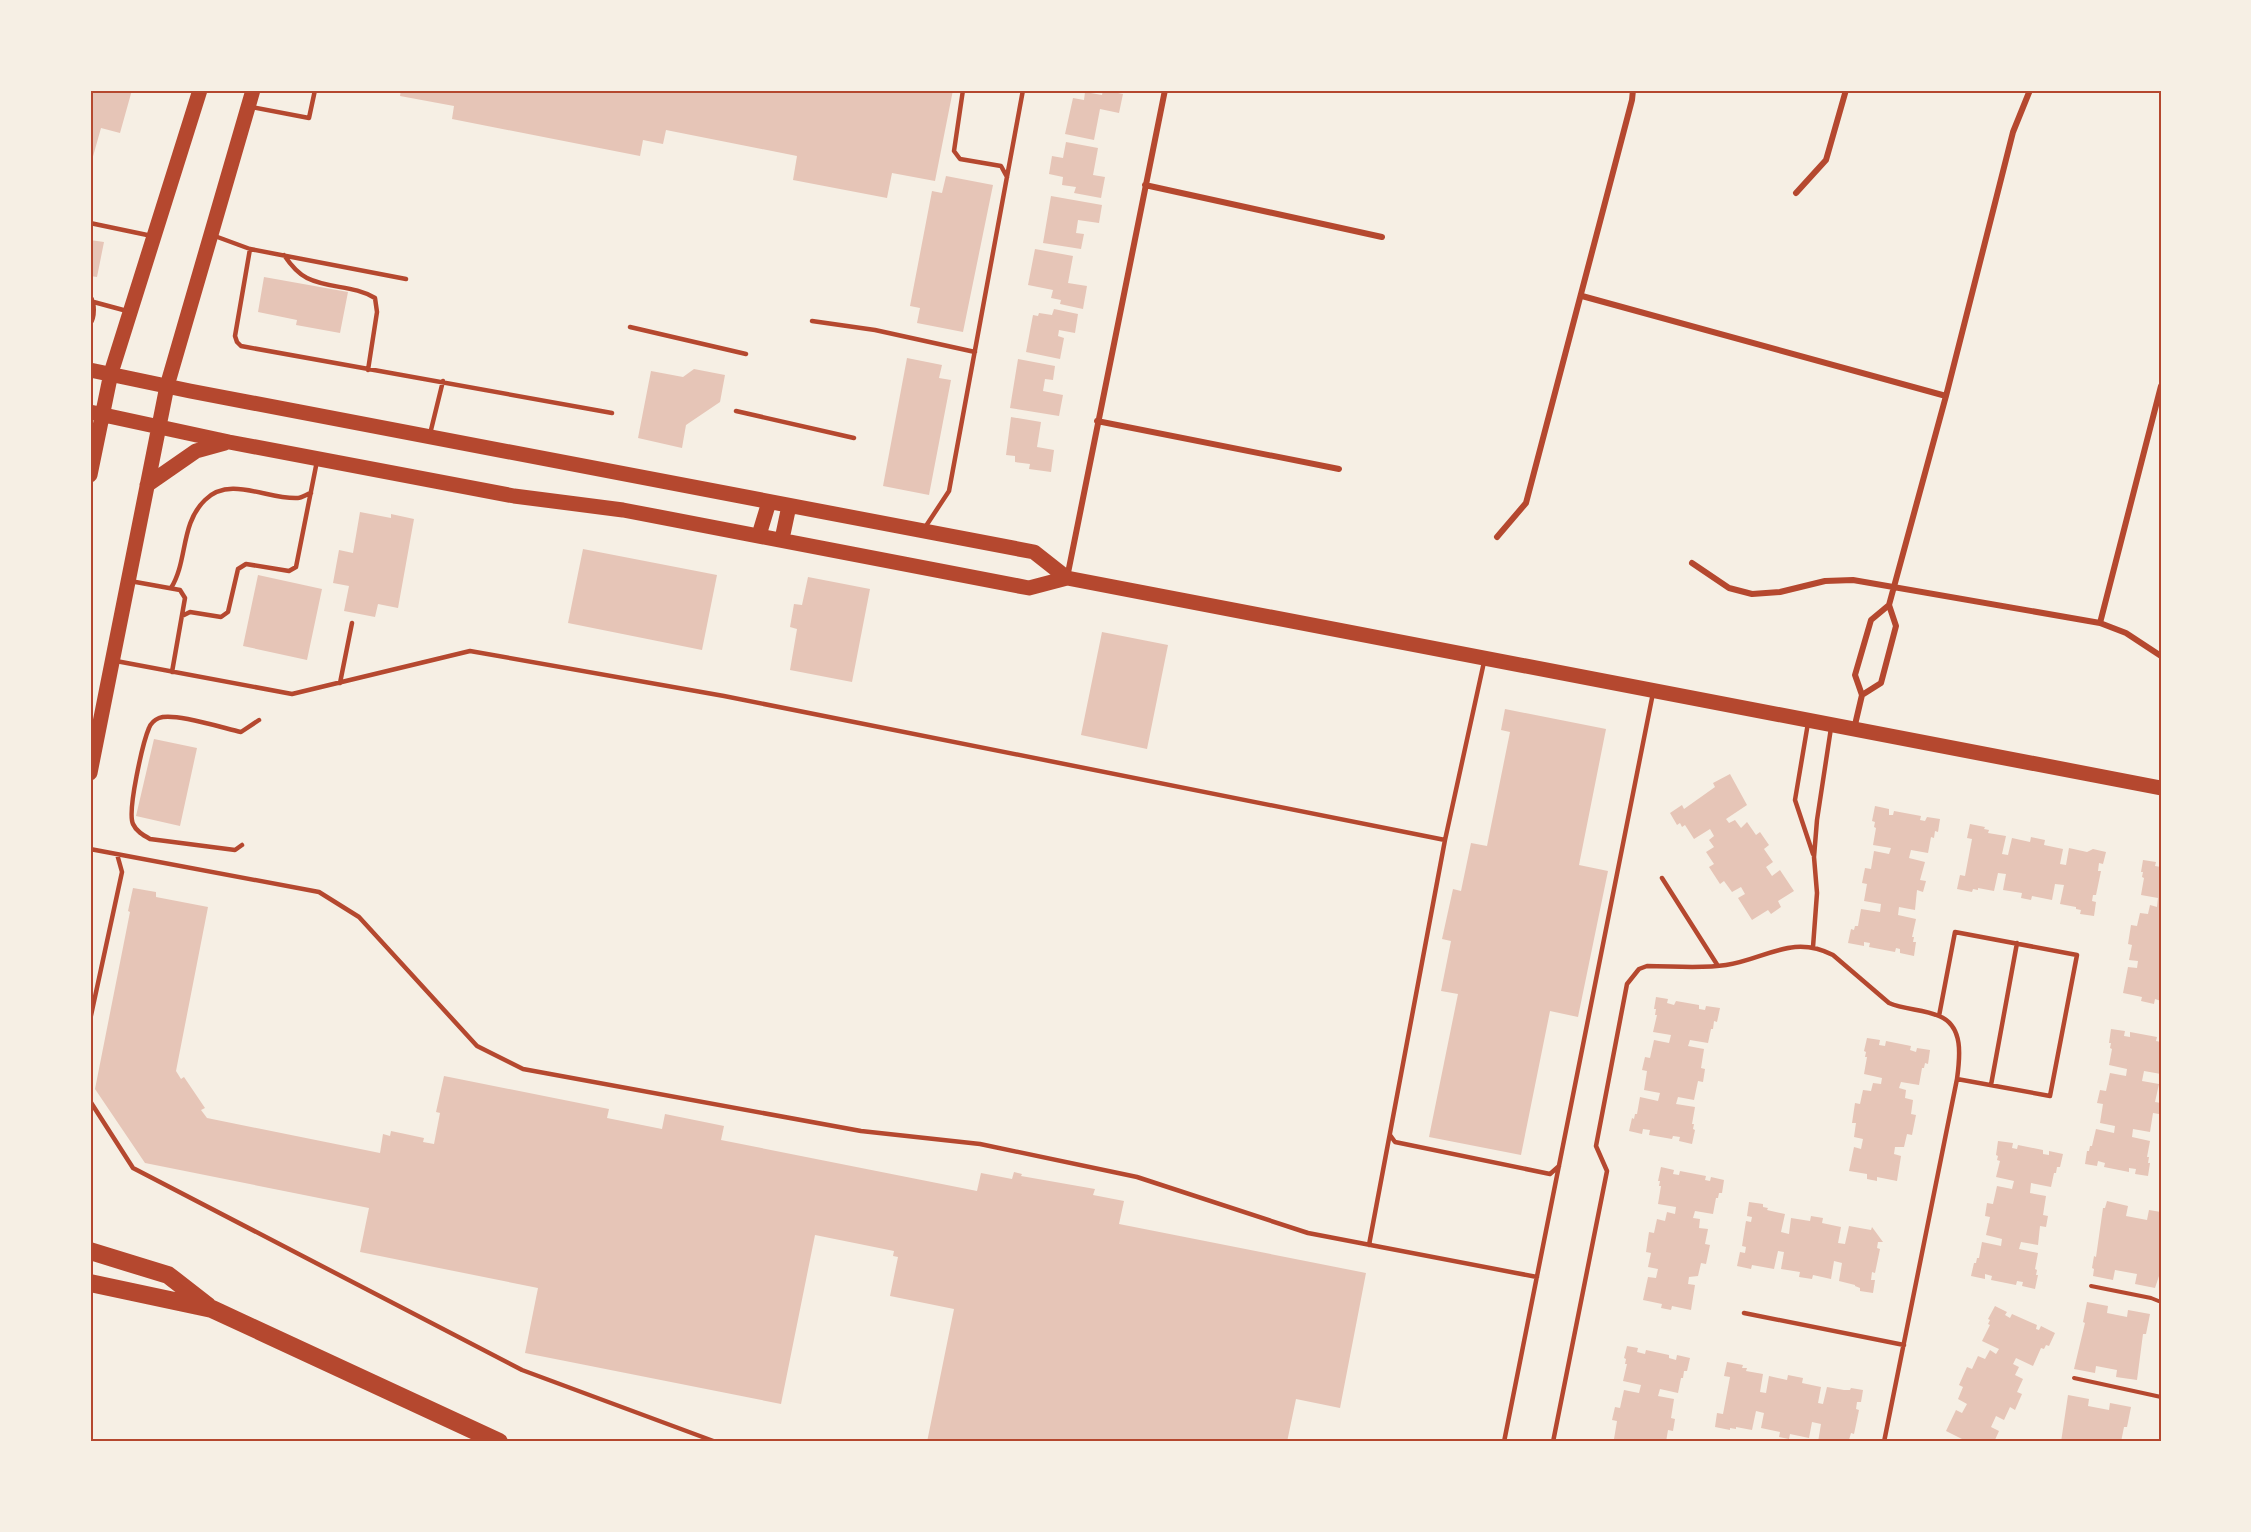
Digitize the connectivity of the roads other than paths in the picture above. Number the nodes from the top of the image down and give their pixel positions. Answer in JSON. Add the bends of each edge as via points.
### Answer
{"nodes":[{"id":1,"x":200,"y":90,"type":"edge"},
{"id":2,"x":240,"y":90,"type":"edge"},
{"id":3,"x":254,"y":90,"type":"edge"},
{"id":4,"x":315,"y":90,"type":"edge"},
{"id":5,"x":963,"y":90,"type":"edge"},
{"id":6,"x":1023,"y":90,"type":"edge"},
{"id":7,"x":1165,"y":90,"type":"edge"},
{"id":8,"x":1633,"y":90,"type":"edge"},
{"id":9,"x":1846,"y":90,"type":"edge"},
{"id":10,"x":2030,"y":90,"type":"edge"},
{"id":11,"x":249,"y":106,"type":"junction"},
{"id":12,"x":1007,"y":177,"type":"junction"},
{"id":13,"x":1145,"y":185,"type":"junction"},
{"id":14,"x":1796,"y":193,"type":"dead end"},
{"id":15,"x":90,"y":223,"type":"edge"},
{"id":16,"x":210,"y":235,"type":"junction"},
{"id":17,"x":155,"y":237,"type":"junction"},
{"id":18,"x":1382,"y":237,"type":"dead end"},
{"id":19,"x":250,"y":249,"type":"junction"},
{"id":20,"x":284,"y":255,"type":"junction"},
{"id":21,"x":406,"y":279,"type":"dead end"},
{"id":22,"x":1582,"y":296,"type":"junction"},
{"id":23,"x":91,"y":299,"type":"edge"},
{"id":24,"x":130,"y":312,"type":"junction"},
{"id":25,"x":812,"y":321,"type":"dead end"},
{"id":26,"x":90,"y":324,"type":"edge"},
{"id":27,"x":630,"y":327,"type":"dead end"},
{"id":28,"x":975,"y":352,"type":"junction"},
{"id":29,"x":746,"y":354,"type":"dead end"},
{"id":30,"x":90,"y":370,"type":"edge"},
{"id":31,"x":368,"y":370,"type":"junction"},
{"id":32,"x":111,"y":373,"type":"junction"},
{"id":33,"x":442,"y":381,"type":"junction"},
{"id":34,"x":167,"y":386,"type":"junction"},
{"id":35,"x":2161,"y":386,"type":"edge"},
{"id":36,"x":1946,"y":396,"type":"junction"},
{"id":37,"x":736,"y":411,"type":"dead end"},
{"id":38,"x":96,"y":413,"type":"edge"},
{"id":39,"x":612,"y":413,"type":"dead end"},
{"id":40,"x":1097,"y":421,"type":"junction"},
{"id":41,"x":158,"y":427,"type":"junction"},
{"id":42,"x":429,"y":436,"type":"junction"},
{"id":43,"x":854,"y":438,"type":"dead end"},
{"id":44,"x":229,"y":442,"type":"junction"},
{"id":45,"x":317,"y":459,"type":"junction"},
{"id":46,"x":1339,"y":469,"type":"dead end"},
{"id":47,"x":90,"y":475,"type":"edge"},
{"id":48,"x":147,"y":485,"type":"junction"},
{"id":49,"x":311,"y":493,"type":"junction"},
{"id":50,"x":769,"y":502,"type":"junction"},
{"id":51,"x":789,"y":506,"type":"junction"},
{"id":52,"x":922,"y":531,"type":"junction"},
{"id":53,"x":759,"y":535,"type":"junction"},
{"id":54,"x":1497,"y":537,"type":"dead end"},
{"id":55,"x":782,"y":539,"type":"junction"},
{"id":56,"x":1692,"y":563,"type":"dead end"},
{"id":57,"x":1067,"y":578,"type":"junction"},
{"id":58,"x":128,"y":581,"type":"junction"},
{"id":59,"x":1894,"y":587,"type":"junction"},
{"id":60,"x":171,"y":588,"type":"junction"},
{"id":61,"x":1889,"y":605,"type":"junction"},
{"id":62,"x":182,"y":616,"type":"junction"},
{"id":63,"x":352,"y":623,"type":"dead end"},
{"id":64,"x":2100,"y":623,"type":"junction"},
{"id":65,"x":2161,"y":656,"type":"edge"},
{"id":66,"x":1485,"y":658,"type":"junction"},
{"id":67,"x":113,"y":660,"type":"junction"},
{"id":68,"x":172,"y":672,"type":"junction"},
{"id":69,"x":340,"y":683,"type":"junction"},
{"id":70,"x":1654,"y":691,"type":"junction"},
{"id":71,"x":1862,"y":695,"type":"junction"},
{"id":72,"x":259,"y":720,"type":"dead end"},
{"id":73,"x":1809,"y":720,"type":"junction"},
{"id":74,"x":1832,"y":725,"type":"junction"},
{"id":75,"x":1854,"y":729,"type":"junction"},
{"id":76,"x":90,"y":773,"type":"edge"},
{"id":77,"x":2161,"y":788,"type":"edge"},
{"id":78,"x":1445,"y":840,"type":"junction"},
{"id":79,"x":242,"y":845,"type":"dead end"},
{"id":80,"x":90,"y":849,"type":"edge"},
{"id":81,"x":117,"y":854,"type":"junction"},
{"id":82,"x":1814,"y":857,"type":"junction"},
{"id":83,"x":1662,"y":878,"type":"dead end"},
{"id":84,"x":2017,"y":943,"type":"junction"},
{"id":85,"x":1813,"y":947,"type":"junction"},
{"id":86,"x":1718,"y":966,"type":"junction"},
{"id":87,"x":1939,"y":1016,"type":"junction"},
{"id":88,"x":90,"y":1020,"type":"edge"},
{"id":89,"x":1957,"y":1078,"type":"junction"},
{"id":90,"x":1990,"y":1085,"type":"junction"},
{"id":91,"x":90,"y":1101,"type":"edge"},
{"id":92,"x":1390,"y":1135,"type":"junction"},
{"id":93,"x":1559,"y":1166,"type":"junction"},
{"id":94,"x":1369,"y":1245,"type":"junction"},
{"id":95,"x":90,"y":1251,"type":"edge"},
{"id":96,"x":1537,"y":1277,"type":"junction"},
{"id":97,"x":90,"y":1283,"type":"edge"},
{"id":98,"x":212,"y":1310,"type":"junction"},
{"id":99,"x":1744,"y":1313,"type":"dead end"},
{"id":100,"x":1904,"y":1345,"type":"junction"},
{"id":101,"x":499,"y":1442,"type":"edge"},
{"id":102,"x":716,"y":1442,"type":"edge"},
{"id":103,"x":1504,"y":1442,"type":"edge"},
{"id":104,"x":1553,"y":1442,"type":"edge"},
{"id":105,"x":1884,"y":1442,"type":"edge"}],
"edges":[{"from":1,"to":17,"type":"main road"},
{"from":2,"to":11,"type":"main road"},
{"from":3,"to":11,"type":"main road"},
{"from":4,"to":11,"type":"lane","via":[[309,118]]},
{"from":5,"to":12,"type":"lane","via":[[954,151],[960,159],[1001,166]]},
{"from":6,"to":12,"type":"lane"},
{"from":7,"to":13,"type":"street"},
{"from":8,"to":22,"type":"street"},
{"from":9,"to":14,"type":"street","via":[[1826,160]]},
{"from":10,"to":36,"type":"street","via":[[2013,132]]},
{"from":11,"to":16,"type":"main road"},
{"from":12,"to":28,"type":"lane"},
{"from":13,"to":18,"type":"street"},
{"from":13,"to":40,"type":"street"},
{"from":15,"to":17,"type":"lane"},
{"from":16,"to":19,"type":"lane"},
{"from":16,"to":34,"type":"main road"},
{"from":17,"to":24,"type":"main road"},
{"from":19,"to":20,"type":"lane"},
{"from":19,"to":31,"type":"lane","via":[[237,342],[241,346]]},
{"from":20,"to":21,"type":"lane"},
{"from":20,"to":31,"type":"lane","via":[[307,278],[364,291],[375,298],[377,312]]},
{"from":22,"to":36,"type":"street"},
{"from":22,"to":54,"type":"street","via":[[1526,503]]},
{"from":23,"to":24,"type":"lane"},
{"from":23,"to":26,"type":"lane"},
{"from":24,"to":32,"type":"main road"},
{"from":25,"to":28,"type":"lane"},
{"from":27,"to":29,"type":"lane"},
{"from":28,"to":52,"type":"lane","via":[[949,491]]},
{"from":30,"to":32,"type":"main road"},
{"from":31,"to":33,"type":"lane"},
{"from":32,"to":34,"type":"main road"},
{"from":32,"to":38,"type":"main road"},
{"from":33,"to":39,"type":"lane"},
{"from":33,"to":42,"type":"lane"},
{"from":34,"to":41,"type":"main road"},
{"from":34,"to":42,"type":"main road"},
{"from":35,"to":64,"type":"street"},
{"from":36,"to":59,"type":"street"},
{"from":37,"to":43,"type":"lane"},
{"from":38,"to":41,"type":"main road"},
{"from":38,"to":47,"type":"main road"},
{"from":40,"to":46,"type":"street"},
{"from":40,"to":57,"type":"street"},
{"from":41,"to":44,"type":"main road"},
{"from":41,"to":48,"type":"main road"},
{"from":42,"to":50,"type":"main road"},
{"from":44,"to":45,"type":"main road"},
{"from":44,"to":48,"type":"main road","via":[[196,451]]},
{"from":45,"to":49,"type":"lane"},
{"from":45,"to":53,"type":"main road","via":[[513,496],[623,510]]},
{"from":48,"to":58,"type":"main road"},
{"from":49,"to":60,"type":"lane","via":[[299,498],[229,488],[211,494],[197,508],[188,526]]},
{"from":49,"to":62,"type":"lane","via":[[296,567],[289,571],[246,564],[238,569],[228,612],[221,617],[190,612]]},
{"from":50,"to":51,"type":"main road"},
{"from":50,"to":53,"type":"main road"},
{"from":51,"to":52,"type":"main road"},
{"from":51,"to":55,"type":"main road"},
{"from":52,"to":57,"type":"main road","via":[[1034,552]]},
{"from":53,"to":55,"type":"main road"},
{"from":55,"to":57,"type":"main road","via":[[1029,588]]},
{"from":56,"to":59,"type":"street","via":[[1729,588],[1752,594],[1853,580]]},
{"from":57,"to":66,"type":"main road"},
{"from":58,"to":60,"type":"lane"},
{"from":58,"to":67,"type":"main road"},
{"from":59,"to":61,"type":"street"},
{"from":59,"to":64,"type":"street"},
{"from":60,"to":62,"type":"lane","via":[[180,590],[185,598]]},
{"from":61,"to":71,"type":"street","via":[[1871,620],[1855,675]]},
{"from":61,"to":71,"type":"street","via":[[1896,626],[1881,683]]},
{"from":62,"to":68,"type":"lane"},
{"from":63,"to":69,"type":"lane"},
{"from":64,"to":65,"type":"street","via":[[2126,633]]},
{"from":66,"to":70,"type":"main road"},
{"from":66,"to":78,"type":"lane"},
{"from":67,"to":68,"type":"lane"},
{"from":67,"to":76,"type":"main road"},
{"from":68,"to":69,"type":"lane","via":[[292,694]]},
{"from":69,"to":78,"type":"lane","via":[[470,651],[724,696]]},
{"from":70,"to":73,"type":"main road"},
{"from":70,"to":93,"type":"lane"},
{"from":71,"to":75,"type":"street"},
{"from":72,"to":79,"type":"lane","via":[[241,732],[170,715],[157,718],[150,724],[144,743],[131,807],[132,823],[150,839],[235,850]]},
{"from":73,"to":74,"type":"main road"},
{"from":73,"to":82,"type":"lane","via":[[1795,800]]},
{"from":74,"to":75,"type":"main road"},
{"from":74,"to":82,"type":"lane"},
{"from":75,"to":77,"type":"main road"},
{"from":78,"to":92,"type":"lane"},
{"from":80,"to":81,"type":"lane"},
{"from":81,"to":88,"type":"lane","via":[[123,872]]},
{"from":81,"to":94,"type":"lane","via":[[319,892],[359,917],[477,1046],[524,1069],[861,1131],[980,1144],[1137,1177],[1308,1233]]},
{"from":82,"to":85,"type":"lane","via":[[1817,893]]},
{"from":83,"to":86,"type":"lane"},
{"from":84,"to":87,"type":"lane","via":[[1955,932]]},
{"from":84,"to":90,"type":"lane"},
{"from":84,"to":90,"type":"lane","via":[[2077,955],[2050,1096]]},
{"from":85,"to":86,"type":"lane","via":[[1784,947]]},
{"from":85,"to":87,"type":"lane","via":[[1833,955],[1889,1003]]},
{"from":86,"to":104,"type":"lane","via":[[1647,966],[1639,969],[1627,984],[1596,1146],[1607,1171]]},
{"from":87,"to":89,"type":"lane","via":[[1951,1023],[1958,1038]]},
{"from":89,"to":90,"type":"lane"},
{"from":89,"to":100,"type":"lane"},
{"from":91,"to":102,"type":"lane","via":[[134,1168],[522,1370]]},
{"from":92,"to":93,"type":"lane","via":[[1395,1142],[1550,1174]]},
{"from":92,"to":94,"type":"lane"},
{"from":93,"to":96,"type":"lane"},
{"from":94,"to":96,"type":"lane"},
{"from":95,"to":98,"type":"highway","via":[[168,1275]]},
{"from":96,"to":103,"type":"lane"},
{"from":97,"to":98,"type":"highway"},
{"from":98,"to":101,"type":"highway"},
{"from":99,"to":100,"type":"lane"},
{"from":100,"to":105,"type":"lane"}]}
